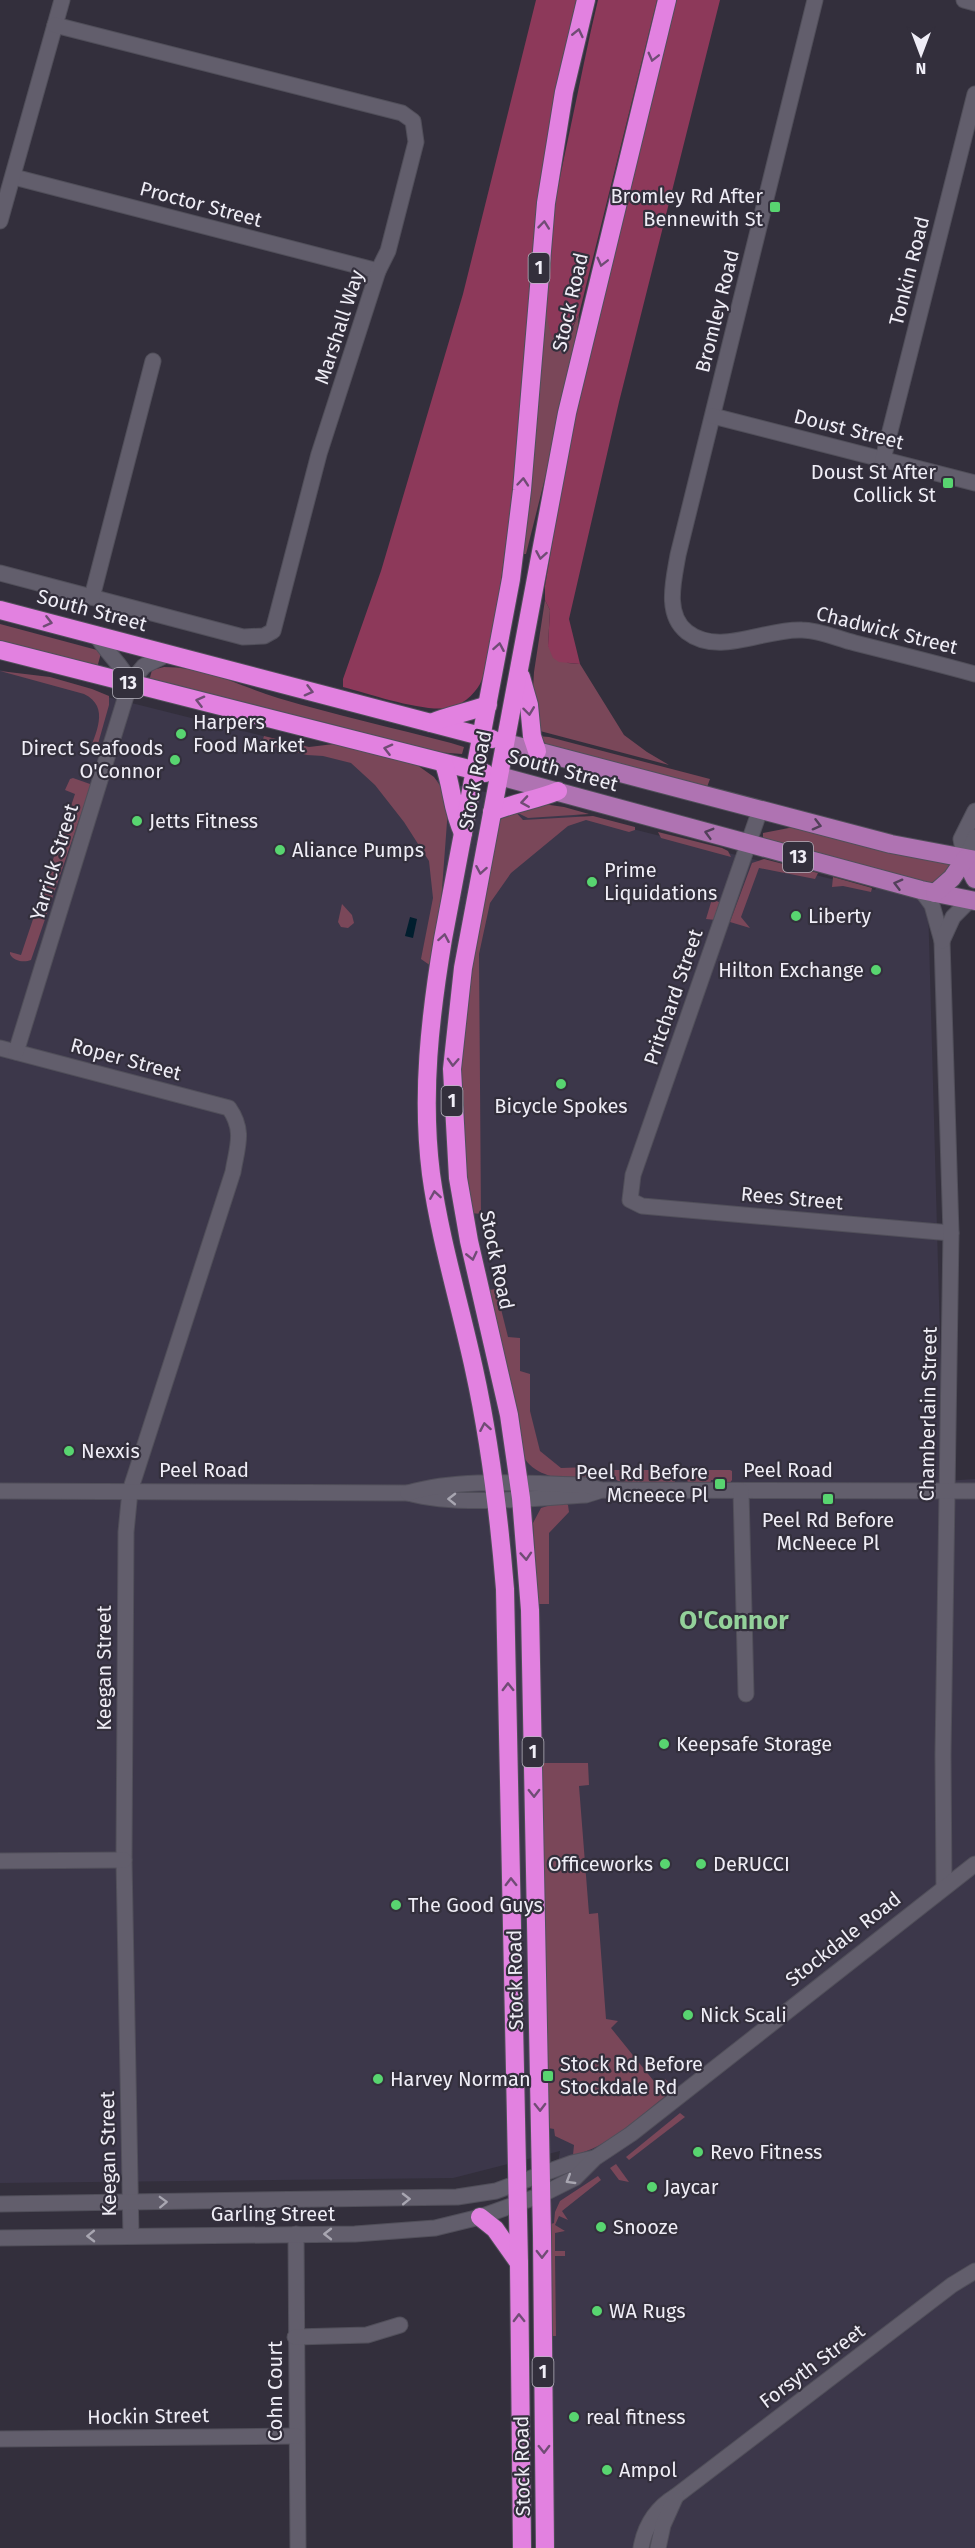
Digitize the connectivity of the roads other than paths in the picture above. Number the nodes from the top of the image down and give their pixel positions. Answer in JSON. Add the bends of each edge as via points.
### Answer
{"nodes":[{"id":1,"x":62,"y":0,"type":"edge"},
{"id":2,"x":586,"y":0,"type":"edge"},
{"id":3,"x":667,"y":0,"type":"edge"},
{"id":4,"x":815,"y":0,"type":"edge"},
{"id":5,"x":964,"y":0,"type":"edge"},
{"id":6,"x":975,"y":3,"type":"edge"},
{"id":7,"x":55,"y":25,"type":"junction"},
{"id":8,"x":975,"y":94,"type":"edge"},
{"id":9,"x":14,"y":177,"type":"junction"},
{"id":10,"x":0,"y":221,"type":"edge"},
{"id":11,"x":378,"y":271,"type":"junction"},
{"id":12,"x":153,"y":362,"type":"dead end"},
{"id":13,"x":713,"y":416,"type":"junction"},
{"id":14,"x":883,"y":459,"type":"junction"},
{"id":15,"x":975,"y":483,"type":"edge"},
{"id":16,"x":0,"y":573,"type":"edge"},
{"id":17,"x":92,"y":597,"type":"junction"},
{"id":18,"x":0,"y":610,"type":"edge"},
{"id":19,"x":684,"y":631,"type":"joint"},
{"id":20,"x":96,"y":634,"type":"junction"},
{"id":21,"x":0,"y":650,"type":"edge"},
{"id":22,"x":168,"y":654,"type":"junction"},
{"id":23,"x":519,"y":672,"type":"junction"},
{"id":24,"x":975,"y":674,"type":"edge"},
{"id":25,"x":130,"y":683,"type":"junction"},
{"id":26,"x":488,"y":705,"type":"junction"},
{"id":27,"x":431,"y":723,"type":"junction"},
{"id":28,"x":482,"y":737,"type":"junction"},
{"id":29,"x":506,"y":743,"type":"junction"},
{"id":30,"x":537,"y":751,"type":"junction"},
{"id":31,"x":444,"y":764,"type":"junction"},
{"id":32,"x":475,"y":771,"type":"junction"},
{"id":33,"x":499,"y":776,"type":"junction"},
{"id":34,"x":558,"y":791,"type":"junction"},
{"id":35,"x":760,"y":810,"type":"junction"},
{"id":36,"x":975,"y":811,"type":"edge"},
{"id":37,"x":492,"y":812,"type":"junction"},
{"id":38,"x":463,"y":833,"type":"junction"},
{"id":39,"x":975,"y":837,"type":"edge"},
{"id":40,"x":749,"y":844,"type":"junction"},
{"id":41,"x":970,"y":860,"type":"edge"},
{"id":42,"x":975,"y":879,"type":"edge"},
{"id":43,"x":928,"y":891,"type":"junction"},
{"id":44,"x":972,"y":901,"type":"edge"},
{"id":45,"x":942,"y":941,"type":"junction"},
{"id":46,"x":0,"y":1048,"type":"edge"},
{"id":47,"x":16,"y":1052,"type":"junction"},
{"id":48,"x":236,"y":1118,"type":"joint"},
{"id":49,"x":630,"y":1200,"type":"joint"},
{"id":50,"x":951,"y":1233,"type":"junction"},
{"id":51,"x":0,"y":1491,"type":"edge"},
{"id":52,"x":130,"y":1491,"type":"junction"},
{"id":53,"x":520,"y":1491,"type":"junction"},
{"id":54,"x":741,"y":1491,"type":"junction"},
{"id":55,"x":975,"y":1491,"type":"edge"},
{"id":56,"x":496,"y":1492,"type":"junction"},
{"id":57,"x":948,"y":1492,"type":"junction"},
{"id":58,"x":746,"y":1694,"type":"dead end"},
{"id":59,"x":124,"y":1860,"type":"junction"},
{"id":60,"x":0,"y":1861,"type":"edge"},
{"id":61,"x":975,"y":1864,"type":"edge"},
{"id":62,"x":944,"y":1887,"type":"junction"},
{"id":63,"x":595,"y":2158,"type":"junction"},
{"id":64,"x":540,"y":2176,"type":"junction"},
{"id":65,"x":516,"y":2184,"type":"junction"},
{"id":66,"x":541,"y":2195,"type":"junction"},
{"id":67,"x":130,"y":2203,"type":"junction"},
{"id":68,"x":0,"y":2204,"type":"edge"},
{"id":69,"x":517,"y":2205,"type":"junction"},
{"id":70,"x":480,"y":2217,"type":"junction"},
{"id":71,"x":296,"y":2234,"type":"junction"},
{"id":72,"x":131,"y":2236,"type":"junction"},
{"id":73,"x":0,"y":2238,"type":"edge"},
{"id":74,"x":519,"y":2263,"type":"junction"},
{"id":75,"x":975,"y":2271,"type":"edge"},
{"id":76,"x":400,"y":2325,"type":"dead end"},
{"id":77,"x":295,"y":2337,"type":"junction"},
{"id":78,"x":296,"y":2436,"type":"junction"},
{"id":79,"x":0,"y":2439,"type":"edge"},
{"id":80,"x":675,"y":2496,"type":"junction"},
{"id":81,"x":297,"y":2548,"type":"edge"},
{"id":82,"x":522,"y":2548,"type":"edge"},
{"id":83,"x":545,"y":2548,"type":"edge"},
{"id":84,"x":641,"y":2548,"type":"edge"},
{"id":85,"x":658,"y":2548,"type":"edge"}],
"edges":[{"from":1,"to":7,"type":"street"},
{"from":26,"to":2,"type":"highway","name":"Stock Road","number":"1","one_way":true,"via":[[517,540],[546,203],[564,92]]},
{"from":3,"to":23,"type":"highway","name":"Stock Road","number":"1","one_way":true,"via":[[567,413]]},
{"from":4,"to":13,"type":"street","name":"Bromley Road"},
{"from":5,"to":6,"type":"street"},
{"from":7,"to":9,"type":"street"},
{"from":7,"to":11,"type":"street","name":"Marshall Way","via":[[402,112],[413,121],[416,142],[388,251]]},
{"from":8,"to":14,"type":"street","name":"Tonkin Road"},
{"from":9,"to":10,"type":"street"},
{"from":9,"to":11,"type":"street","name":"Proctor Street"},
{"from":11,"to":17,"type":"street","name":"Marshall Way","via":[[319,454],[273,631],[264,636],[243,637]]},
{"from":12,"to":17,"type":"street"},
{"from":13,"to":14,"type":"street","name":"Doust Street"},
{"from":13,"to":19,"type":"street","name":"Bromley Road","via":[[672,592],[674,611]]},
{"from":14,"to":15,"type":"street","name":"Doust Street"},
{"from":16,"to":17,"type":"street","name":"Marshall Way"},
{"from":18,"to":20,"type":"highway","name":"South Street","number":"13","one_way":true},
{"from":19,"to":24,"type":"street","name":"Chadwick Street","via":[[702,642],[731,642],[769,632],[803,630]]},
{"from":20,"to":22,"type":"highway","name":"South Street","number":"13"},
{"from":20,"to":25,"type":"street","via":[[104,649],[120,663]]},
{"from":21,"to":25,"type":"highway","name":"South Street","number":"13"},
{"from":22,"to":25,"type":"street","name":"Yarrick Street","via":[[144,666]]},
{"from":22,"to":27,"type":"highway","name":"South Street","number":"13","one_way":true},
{"from":23,"to":29,"type":"highway","name":"Stock Road","number":"1"},
{"from":23,"to":30,"type":"highway","one_way":true},
{"from":31,"to":25,"type":"highway","name":"South Street","number":"13","one_way":true},
{"from":25,"to":47,"type":"street","name":"Yarrick Street"},
{"from":26,"to":27,"type":"highway"},
{"from":26,"to":28,"type":"highway","name":"Stock Road","number":"1"},
{"from":27,"to":28,"type":"highway","name":"South Street","number":"13"},
{"from":28,"to":29,"type":"highway","name":"South Street","number":"13"},
{"from":28,"to":32,"type":"highway","name":"Stock Road","number":"1"},
{"from":29,"to":30,"type":"main road","name":"South Street","number":"13"},
{"from":29,"to":33,"type":"highway","name":"Stock Road","number":"1"},
{"from":30,"to":35,"type":"main road","name":"South Street","number":"13"},
{"from":31,"to":32,"type":"highway","name":"South Street","number":"13"},
{"from":31,"to":38,"type":"highway","via":[[453,814]]},
{"from":32,"to":33,"type":"highway","name":"South Street","number":"13"},
{"from":32,"to":38,"type":"highway","name":"Stock Road","number":"1"},
{"from":33,"to":34,"type":"main road","name":"South Street","number":"13"},
{"from":33,"to":37,"type":"highway","name":"Stock Road","number":"1"},
{"from":34,"to":37,"type":"highway","one_way":true},
{"from":40,"to":34,"type":"main road","name":"South Street","number":"13","one_way":true},
{"from":35,"to":40,"type":"street","name":"Pritchard Street"},
{"from":35,"to":41,"type":"main road","name":"South Street","number":"13","one_way":true},
{"from":36,"to":41,"type":"street","via":[[961,839]]},
{"from":37,"to":53,"type":"highway","name":"Stock Road","number":"1","one_way":true,"via":[[459,997],[452,1105],[463,1209],[507,1406]]},
{"from":56,"to":38,"type":"highway","name":"Stock Road","number":"1","one_way":true,"via":[[474,1368],[431,1172],[427,1097],[430,1025]]},
{"from":39,"to":41,"type":"street"},
{"from":43,"to":40,"type":"main road","name":"South Street","number":"13","one_way":true},
{"from":40,"to":49,"type":"street","name":"Pritchard Street","via":[[633,1175]]},
{"from":41,"to":42,"type":"main road"},
{"from":41,"to":43,"type":"main road","via":[[952,879]]},
{"from":43,"to":44,"type":"main road","name":"South Street","number":"13"},
{"from":43,"to":45,"type":"street","name":"Chamberlain Street"},
{"from":44,"to":45,"type":"street","name":"Chamberlain Street","via":[[953,917]]},
{"from":45,"to":50,"type":"street","name":"Chamberlain Street"},
{"from":46,"to":47,"type":"street","name":"Roper Street"},
{"from":47,"to":48,"type":"street","name":"Roper Street","via":[[229,1108]]},
{"from":48,"to":52,"type":"street","name":"Keegan Street","via":[[240,1131],[233,1172]]},
{"from":49,"to":50,"type":"street","name":"Rees Street","via":[[656,1207]]},
{"from":50,"to":57,"type":"street","name":"Chamberlain Street"},
{"from":51,"to":52,"type":"street","name":"Peel Road"},
{"from":52,"to":56,"type":"street","name":"Peel Road","via":[[408,1492],[428,1487]]},
{"from":52,"to":59,"type":"street","name":"Keegan Street","via":[[126,1532]]},
{"from":53,"to":54,"type":"street","name":"Peel Road","via":[[586,1485],[602,1490]]},
{"from":53,"to":56,"type":"street","name":"Peel Road"},
{"from":53,"to":64,"type":"highway","name":"Stock Road","number":"1","one_way":true,"via":[[530,1610]]},
{"from":54,"to":57,"type":"street","name":"Peel Road"},
{"from":54,"to":58,"type":"street"},
{"from":55,"to":57,"type":"street","name":"Peel Road"},
{"from":65,"to":56,"type":"highway","name":"Stock Road","number":"1","one_way":true,"via":[[506,1618]]},
{"from":57,"to":62,"type":"street","name":"Chamberlain Street"},
{"from":59,"to":60,"type":"street"},
{"from":59,"to":67,"type":"street","name":"Keegan Street"},
{"from":61,"to":62,"type":"street","name":"Stockdale Road"},
{"from":62,"to":63,"type":"street","name":"Stockdale Road","via":[[631,2134]]},
{"from":63,"to":64,"type":"street","name":"Stockdale Road"},
{"from":63,"to":66,"type":"street","name":"Stockdale Road","one_way":true,"via":[[575,2178]]},
{"from":64,"to":65,"type":"street","name":"Garling Street"},
{"from":64,"to":66,"type":"highway","name":"Stock Road","number":"1"},
{"from":67,"to":65,"type":"street","name":"Garling Street","one_way":true,"via":[[438,2198],[496,2191]]},
{"from":65,"to":69,"type":"highway","name":"Stock Road","number":"1"},
{"from":66,"to":69,"type":"street","name":"Garling Street"},
{"from":66,"to":83,"type":"highway","name":"Stock Road","number":"1","one_way":true},
{"from":67,"to":68,"type":"street","name":"Garling Street"},
{"from":67,"to":72,"type":"street","name":"Keegan Street"},
{"from":69,"to":70,"type":"street","name":"Garling Street"},
{"from":69,"to":74,"type":"highway","name":"Stock Road","number":"1"},
{"from":70,"to":71,"type":"street","name":"Garling Street","one_way":true,"via":[[410,2231]]},
{"from":70,"to":74,"type":"highway","via":[[495,2229]]},
{"from":71,"to":72,"type":"street","name":"Garling Street"},
{"from":71,"to":77,"type":"street","name":"Cohn Court"},
{"from":72,"to":73,"type":"street","name":"Garling Street","one_way":true},
{"from":82,"to":74,"type":"highway","name":"Stock Road","number":"1","one_way":true},
{"from":75,"to":80,"type":"street","name":"Forsyth Street"},
{"from":76,"to":77,"type":"street","via":[[367,2335]]},
{"from":77,"to":78,"type":"street","name":"Cohn Court"},
{"from":78,"to":79,"type":"street","name":"Hockin Street"},
{"from":78,"to":81,"type":"street","name":"Cohn Court"},
{"from":80,"to":84,"type":"street","name":"Forsyth Street","via":[[662,2504],[651,2520]]},
{"from":80,"to":85,"type":"street"}]}
